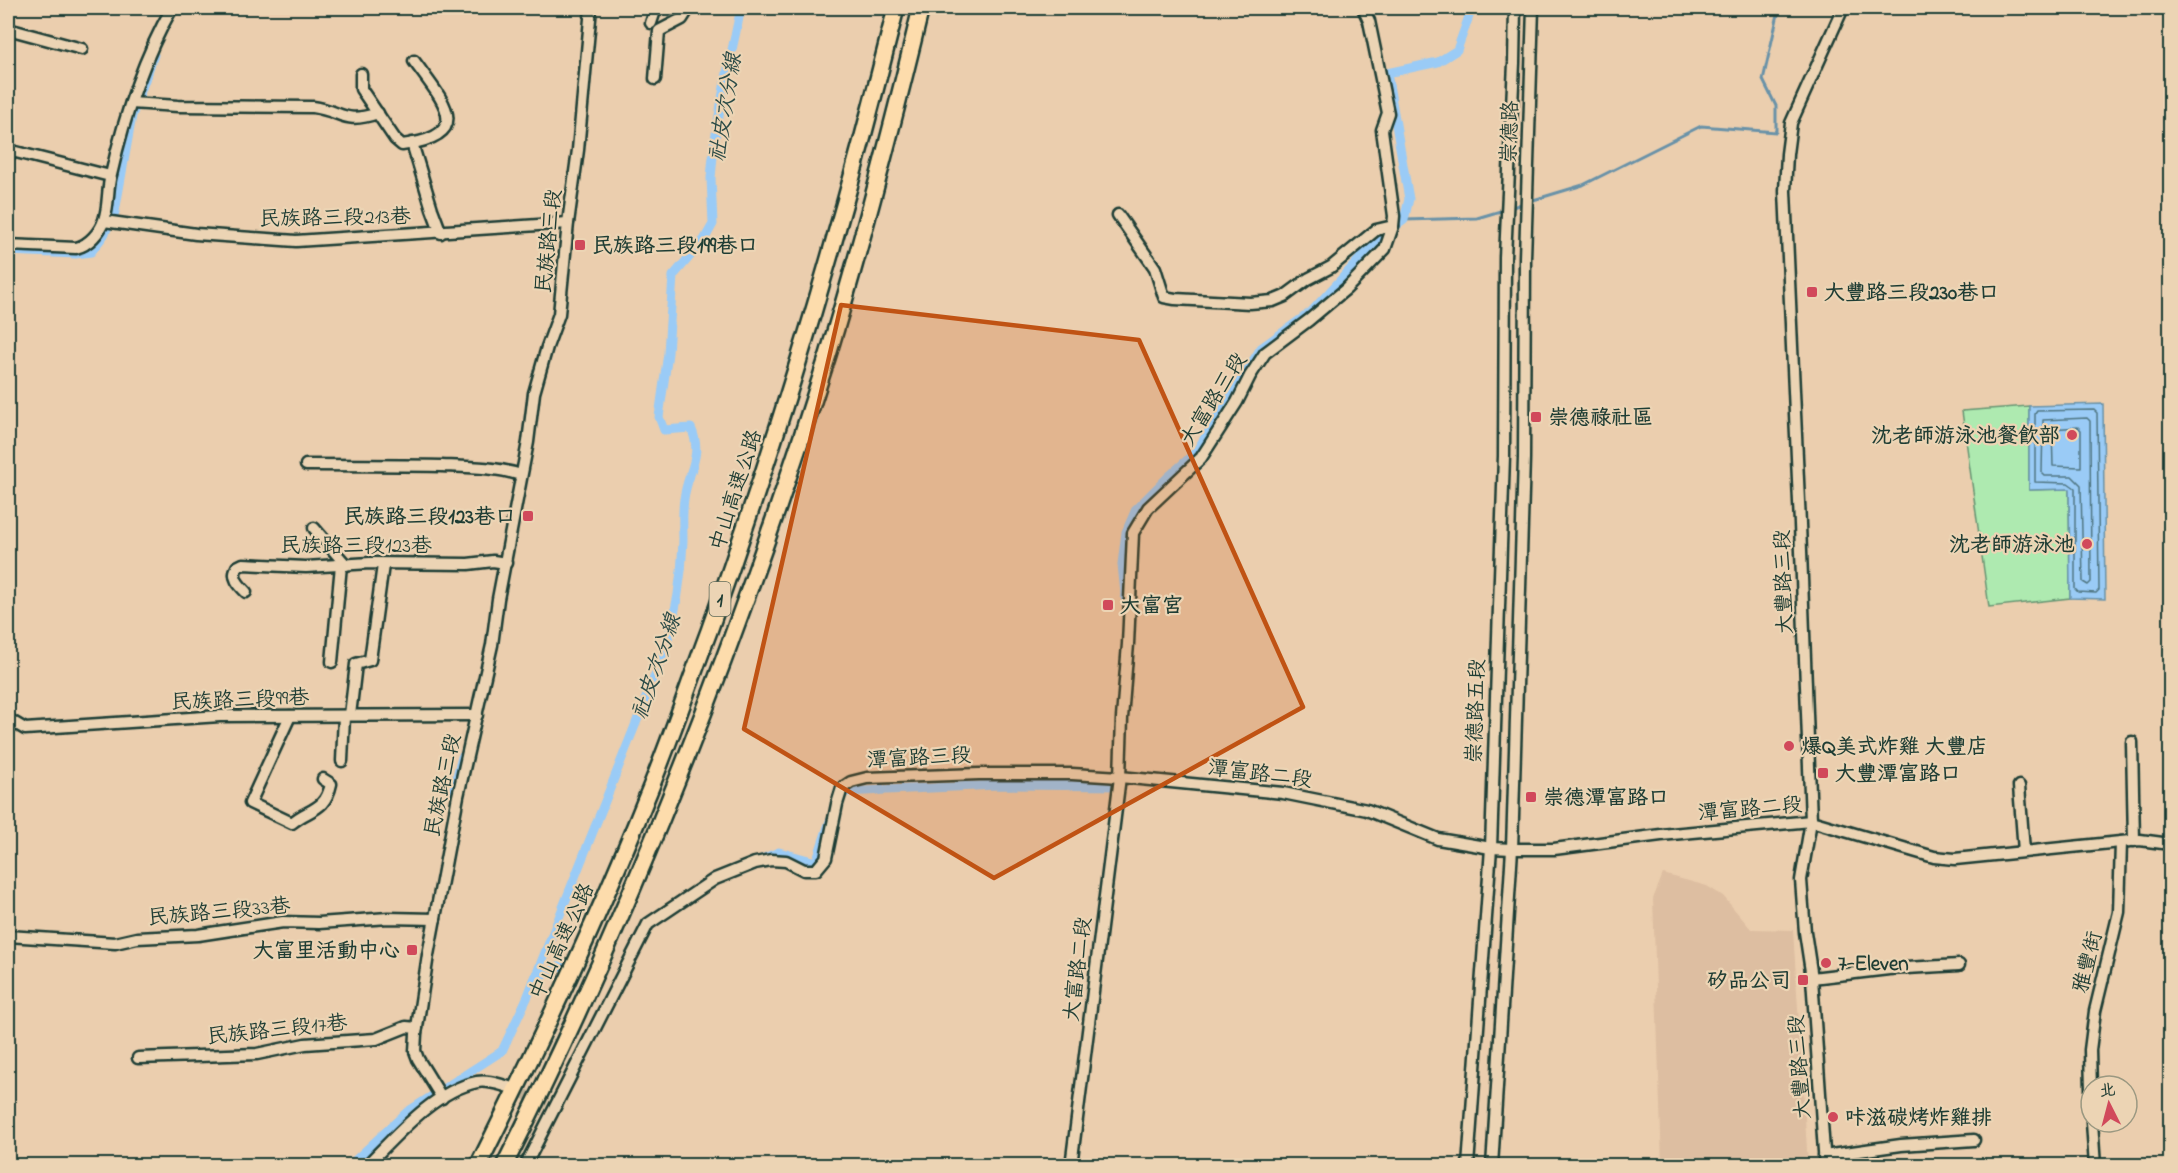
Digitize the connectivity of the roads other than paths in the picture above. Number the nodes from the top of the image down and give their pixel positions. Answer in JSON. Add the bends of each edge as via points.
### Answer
{"nodes":[{"id":1,"x":172,"y":8,"type":"edge"},
{"id":2,"x":591,"y":8,"type":"edge"},
{"id":3,"x":656,"y":8,"type":"edge"},
{"id":4,"x":689,"y":8,"type":"edge"},
{"id":5,"x":896,"y":8,"type":"edge"},
{"id":6,"x":921,"y":8,"type":"edge"},
{"id":7,"x":1363,"y":8,"type":"edge"},
{"id":8,"x":1515,"y":8,"type":"edge"},
{"id":9,"x":1533,"y":8,"type":"edge"},
{"id":10,"x":1843,"y":8,"type":"edge"},
{"id":11,"x":651,"y":23,"type":"dead end"},
{"id":12,"x":8,"y":29,"type":"edge"},
{"id":13,"x":82,"y":49,"type":"dead end"},
{"id":14,"x":414,"y":61,"type":"dead end"},
{"id":15,"x":361,"y":74,"type":"dead end"},
{"id":16,"x":655,"y":79,"type":"dead end"},
{"id":17,"x":131,"y":103,"type":"junction"},
{"id":18,"x":378,"y":113,"type":"junction"},
{"id":19,"x":412,"y":143,"type":"junction"},
{"id":20,"x":8,"y":150,"type":"edge"},
{"id":21,"x":110,"y":176,"type":"junction"},
{"id":22,"x":1118,"y":215,"type":"dead end"},
{"id":23,"x":104,"y":220,"type":"junction"},
{"id":24,"x":568,"y":223,"type":"junction"},
{"id":25,"x":1393,"y":226,"type":"junction"},
{"id":26,"x":441,"y":233,"type":"junction"},
{"id":27,"x":8,"y":245,"type":"edge"},
{"id":28,"x":1505,"y":257,"type":"joint"},
{"id":29,"x":1525,"y":258,"type":"joint"},
{"id":30,"x":306,"y":465,"type":"dead end"},
{"id":31,"x":521,"y":475,"type":"junction"},
{"id":32,"x":314,"y":528,"type":"dead end"},
{"id":33,"x":506,"y":563,"type":"junction"},
{"id":34,"x":343,"y":565,"type":"junction"},
{"id":35,"x":383,"y":565,"type":"junction"},
{"id":36,"x":246,"y":592,"type":"dead end"},
{"id":37,"x":332,"y":662,"type":"dead end"},
{"id":38,"x":477,"y":715,"type":"junction"},
{"id":39,"x":290,"y":716,"type":"junction"},
{"id":40,"x":347,"y":716,"type":"junction"},
{"id":41,"x":8,"y":719,"type":"edge"},
{"id":42,"x":2132,"y":742,"type":"dead end"},
{"id":43,"x":342,"y":761,"type":"dead end"},
{"id":44,"x":1120,"y":777,"type":"junction"},
{"id":45,"x":323,"y":779,"type":"dead end"},
{"id":46,"x":2019,"y":786,"type":"dead end"},
{"id":47,"x":1811,"y":821,"type":"junction"},
{"id":48,"x":2134,"y":841,"type":"junction"},
{"id":49,"x":2121,"y":842,"type":"junction"},
{"id":50,"x":2170,"y":844,"type":"edge"},
{"id":51,"x":1491,"y":848,"type":"junction"},
{"id":52,"x":1512,"y":849,"type":"junction"},
{"id":53,"x":2024,"y":851,"type":"junction"},
{"id":54,"x":435,"y":919,"type":"junction"},
{"id":55,"x":8,"y":936,"type":"edge"},
{"id":56,"x":1959,"y":965,"type":"dead end"},
{"id":57,"x":1812,"y":978,"type":"junction"},
{"id":58,"x":417,"y":1028,"type":"junction"},
{"id":59,"x":138,"y":1058,"type":"dead end"},
{"id":60,"x":2091,"y":1074,"type":"edge"},
{"id":61,"x":509,"y":1087,"type":"tunnel mouth"},
{"id":62,"x":438,"y":1093,"type":"junction"},
{"id":63,"x":2093,"y":1134,"type":"edge"},
{"id":64,"x":1974,"y":1140,"type":"dead end"},
{"id":65,"x":1824,"y":1161,"type":"edge"},
{"id":66,"x":366,"y":1166,"type":"edge"},
{"id":67,"x":478,"y":1166,"type":"edge"},
{"id":68,"x":504,"y":1166,"type":"edge"},
{"id":69,"x":525,"y":1166,"type":"edge"},
{"id":70,"x":1071,"y":1166,"type":"edge"},
{"id":71,"x":1468,"y":1166,"type":"edge"},
{"id":72,"x":1492,"y":1166,"type":"edge"},
{"id":73,"x":2095,"y":1166,"type":"edge"}],
"edges":[{"from":1,"to":17,"type":"street","via":[[156,36]]},
{"from":2,"to":24,"type":"street","name":"民族路三段"},
{"from":3,"to":11,"type":"street"},
{"from":4,"to":16,"type":"street","via":[[682,19],[659,31]]},
{"from":5,"to":67,"type":"highway","name":"中山高速公路","number":"1","via":[[813,314],[754,504],[683,701],[603,901]]},
{"from":6,"to":68,"type":"highway","name":"中山高速公路","number":"1","via":[[831,344],[700,723],[618,925]]},
{"from":7,"to":25,"type":"street","name":"大富路三段","via":[[1388,113],[1382,130]]},
{"from":8,"to":28,"type":"street","name":"崇德路"},
{"from":9,"to":29,"type":"street","name":"崇德路"},
{"from":10,"to":47,"type":"street","name":"大豐路三段","via":[[1791,123],[1785,191]]},
{"from":12,"to":13,"type":"street"},
{"from":14,"to":19,"type":"street","via":[[446,108],[448,118],[447,126],[437,135]]},
{"from":15,"to":18,"type":"street","via":[[361,89]]},
{"from":17,"to":18,"type":"street","via":[[312,107],[346,118]]},
{"from":17,"to":21,"type":"street"},
{"from":18,"to":19,"type":"street","via":[[395,139],[402,144]]},
{"from":19,"to":26,"type":"street"},
{"from":20,"to":21,"type":"street"},
{"from":21,"to":23,"type":"street"},
{"from":22,"to":25,"type":"street","via":[[1155,268],[1164,297],[1250,303],[1285,296],[1331,267],[1376,230]]},
{"from":23,"to":26,"type":"street","name":"民族路三段213巷","via":[[196,234],[287,241]]},
{"from":23,"to":27,"type":"street","via":[[84,246]]},
{"from":24,"to":26,"type":"street","name":"民族路三段213巷"},
{"from":24,"to":31,"type":"street","name":"民族路三段","via":[[559,314],[534,393]]},
{"from":25,"to":44,"type":"street","name":"大富路三段","via":[[1385,249],[1346,289],[1265,353],[1201,459],[1148,508],[1133,533]]},
{"from":28,"to":51,"type":"street","name":"崇德路五段","via":[[1504,456]]},
{"from":29,"to":52,"type":"street","name":"崇德路五段","via":[[1524,458]]},
{"from":30,"to":31,"type":"street","via":[[477,468]]},
{"from":31,"to":33,"type":"street","name":"民族路三段"},
{"from":32,"to":34,"type":"street"},
{"from":33,"to":35,"type":"street","name":"民族路三段123巷"},
{"from":33,"to":38,"type":"street","name":"民族路三段"},
{"from":34,"to":35,"type":"street","name":"民族路三段123巷"},
{"from":34,"to":36,"type":"street","name":"民族路三段123巷","via":[[243,564],[235,573],[237,583]]},
{"from":34,"to":37,"type":"street"},
{"from":35,"to":40,"type":"street","via":[[370,660],[356,664]]},
{"from":38,"to":40,"type":"street","name":"民族路三段99巷"},
{"from":38,"to":54,"type":"street","name":"民族路三段"},
{"from":39,"to":40,"type":"street","name":"民族路三段99巷"},
{"from":39,"to":41,"type":"street","name":"民族路三段99巷","via":[[220,716],[25,729]]},
{"from":39,"to":45,"type":"street","via":[[250,802],[291,823],[323,804],[331,784]]},
{"from":40,"to":43,"type":"street"},
{"from":42,"to":48,"type":"street"},
{"from":44,"to":51,"type":"street","name":"潭富路二段","via":[[1283,793],[1367,810],[1438,839]]},
{"from":44,"to":69,"type":"street","name":"潭富路三段","via":[[1018,773],[867,778],[851,782],[842,788],[826,858],[816,870],[804,870],[786,861],[755,863],[715,879],[648,924]]},
{"from":44,"to":70,"type":"street","name":"大富路二段"},
{"from":46,"to":53,"type":"street"},
{"from":47,"to":52,"type":"street","name":"潭富路二段","via":[[1554,849]]},
{"from":47,"to":53,"type":"street","name":"潭富路二段","via":[[1934,857],[1955,859]]},
{"from":47,"to":57,"type":"street","name":"大豐路三段","via":[[1801,880]]},
{"from":48,"to":49,"type":"street","name":"潭富路二段"},
{"from":48,"to":50,"type":"street","name":"潭富路二段"},
{"from":49,"to":53,"type":"street","name":"潭富路二段"},
{"from":49,"to":60,"type":"street","name":"雅豐街","via":[[2119,912],[2095,1011]]},
{"from":51,"to":52,"type":"street","name":"潭富路二段"},
{"from":51,"to":71,"type":"street","name":"崇德路五段"},
{"from":52,"to":72,"type":"street","name":"崇德路五段"},
{"from":54,"to":55,"type":"street","name":"民族路三段33巷","via":[[283,922],[115,943]]},
{"from":54,"to":58,"type":"street","name":"民族路三段"},
{"from":56,"to":57,"type":"street"},
{"from":57,"to":65,"type":"street","name":"大豐路三段"},
{"from":58,"to":59,"type":"street","name":"民族路三段17巷","via":[[406,1027],[376,1039],[305,1044],[257,1054]]},
{"from":58,"to":62,"type":"street","name":"民族路三段","via":[[415,1051]]},
{"from":61,"to":62,"type":"street","via":[[477,1082]]},
{"from":62,"to":66,"type":"street"},
{"from":63,"to":73,"type":"street"},
{"from":64,"to":65,"type":"street","via":[[1901,1144]]}]}
